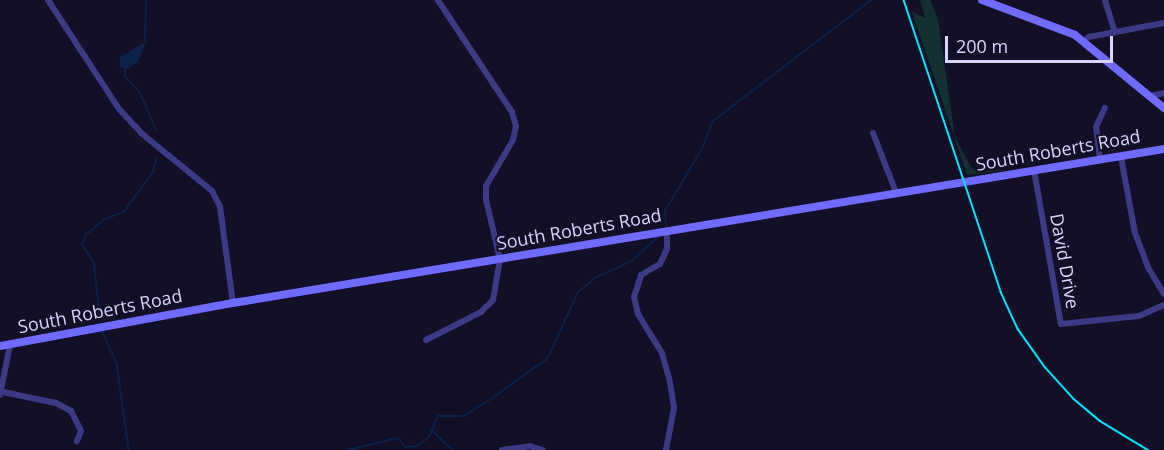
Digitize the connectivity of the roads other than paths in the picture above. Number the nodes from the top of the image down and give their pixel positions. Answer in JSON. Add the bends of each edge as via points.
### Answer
{"nodes":[{"id":1,"x":48,"y":0,"type":"edge"},
{"id":2,"x":438,"y":0,"type":"edge"},
{"id":3,"x":982,"y":0,"type":"edge"},
{"id":4,"x":1105,"y":0,"type":"edge"},
{"id":5,"x":1164,"y":23,"type":"edge"},
{"id":6,"x":1115,"y":33,"type":"junction"},
{"id":7,"x":1084,"y":41,"type":"junction"},
{"id":8,"x":1164,"y":93,"type":"edge"},
{"id":9,"x":1149,"y":96,"type":"junction"},
{"id":10,"x":1105,"y":108,"type":"dead end"},
{"id":11,"x":1164,"y":108,"type":"edge"},
{"id":12,"x":873,"y":133,"type":"dead end"},
{"id":13,"x":1164,"y":149,"type":"edge"},
{"id":14,"x":1121,"y":157,"type":"junction"},
{"id":15,"x":1100,"y":159,"type":"junction"},
{"id":16,"x":1034,"y":170,"type":"junction"},
{"id":17,"x":897,"y":195,"type":"junction"},
{"id":18,"x":667,"y":231,"type":"junction"},
{"id":19,"x":500,"y":259,"type":"junction"},
{"id":20,"x":1164,"y":294,"type":"edge"},
{"id":21,"x":233,"y":303,"type":"junction"},
{"id":22,"x":1164,"y":305,"type":"edge"},
{"id":23,"x":426,"y":340,"type":"dead end"},
{"id":24,"x":10,"y":345,"type":"junction"},
{"id":25,"x":0,"y":346,"type":"edge"},
{"id":26,"x":2,"y":394,"type":"edge"},
{"id":27,"x":77,"y":441,"type":"dead end"},
{"id":28,"x":502,"y":450,"type":"edge"},
{"id":29,"x":542,"y":450,"type":"edge"},
{"id":30,"x":666,"y":450,"type":"edge"}],
"edges":[{"from":1,"to":21,"type":"street","via":[[119,108],[141,133],[212,190],[220,207]]},
{"from":2,"to":19,"type":"street","via":[[512,112],[516,126],[513,140],[486,186]]},
{"from":3,"to":7,"type":"street","via":[[1061,27]]},
{"from":4,"to":6,"type":"street"},
{"from":5,"to":6,"type":"street"},
{"from":6,"to":7,"type":"street"},
{"from":7,"to":9,"type":"street"},
{"from":8,"to":9,"type":"street"},
{"from":9,"to":11,"type":"street"},
{"from":10,"to":15,"type":"street","via":[[1096,127]]},
{"from":12,"to":17,"type":"street"},
{"from":13,"to":14,"type":"street","name":"South Roberts Road"},
{"from":14,"to":15,"type":"street","name":"South Roberts Road"},
{"from":14,"to":20,"type":"street","via":[[1135,233]]},
{"from":15,"to":16,"type":"street","name":"South Roberts Road"},
{"from":16,"to":17,"type":"street","name":"South Roberts Road"},
{"from":16,"to":22,"type":"street","name":"David Drive","via":[[1061,324],[1139,316]]},
{"from":17,"to":18,"type":"street","name":"South Roberts Road"},
{"from":18,"to":19,"type":"street","name":"South Roberts Road"},
{"from":18,"to":30,"type":"street","via":[[667,249],[660,264],[641,274],[634,297],[638,314],[662,353],[669,378],[674,408]]},
{"from":19,"to":21,"type":"street","name":"South Roberts Road"},
{"from":19,"to":23,"type":"street","via":[[493,300],[481,312]]},
{"from":21,"to":24,"type":"street","name":"South Roberts Road"},
{"from":24,"to":25,"type":"street","name":"South Roberts Road"},
{"from":24,"to":26,"type":"street"},
{"from":26,"to":27,"type":"street","via":[[56,403],[70,411],[81,431]]},
{"from":28,"to":29,"type":"street","via":[[530,446]]}]}
